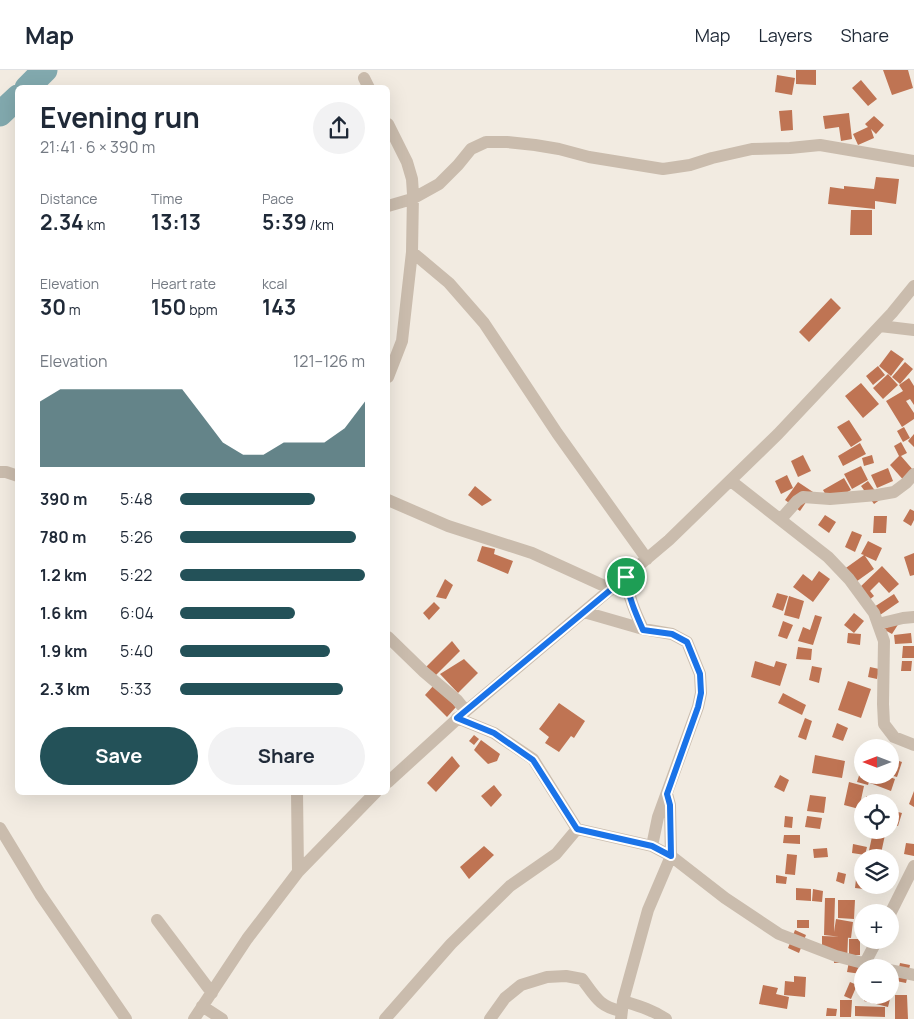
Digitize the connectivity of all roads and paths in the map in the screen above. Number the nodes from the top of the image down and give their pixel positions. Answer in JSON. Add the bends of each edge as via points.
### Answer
{"nodes":[{"id":1,"x":390,"y":128,"type":"edge"},
{"id":2,"x":914,"y":161,"type":"edge"},
{"id":3,"x":412,"y":199,"type":"junction"},
{"id":4,"x":390,"y":205,"type":"edge"},
{"id":5,"x":412,"y":252,"type":"junction"},
{"id":6,"x":914,"y":286,"type":"edge"},
{"id":7,"x":880,"y":326,"type":"junction"},
{"id":8,"x":914,"y":330,"type":"edge"},
{"id":9,"x":390,"y":372,"type":"edge"},
{"id":10,"x":0,"y":472,"type":"edge"},
{"id":11,"x":914,"y":474,"type":"edge"},
{"id":12,"x":15,"y":475,"type":"edge"},
{"id":13,"x":731,"y":481,"type":"junction"},
{"id":14,"x":390,"y":501,"type":"edge"},
{"id":15,"x":780,"y":519,"type":"junction"},
{"id":16,"x":647,"y":559,"type":"junction"},
{"id":17,"x":626,"y":577,"type":"junction"},
{"id":18,"x":611,"y":589,"type":"junction"},
{"id":19,"x":584,"y":612,"type":"junction"},
{"id":20,"x":914,"y":617,"type":"edge"},
{"id":21,"x":878,"y":624,"type":"junction"},
{"id":22,"x":643,"y":630,"type":"junction"},
{"id":23,"x":390,"y":640,"type":"edge"},
{"id":24,"x":461,"y":715,"type":"junction"},
{"id":25,"x":914,"y":745,"type":"edge"},
{"id":26,"x":390,"y":780,"type":"edge"},
{"id":27,"x":667,"y":794,"type":"junction"},
{"id":28,"x":297,"y":795,"type":"edge"},
{"id":29,"x":373,"y":795,"type":"edge"},
{"id":30,"x":0,"y":828,"type":"edge"},
{"id":31,"x":577,"y":829,"type":"junction"},
{"id":32,"x":652,"y":846,"type":"junction"},
{"id":33,"x":671,"y":856,"type":"junction"},
{"id":34,"x":914,"y":866,"type":"edge"},
{"id":35,"x":298,"y":872,"type":"junction"},
{"id":36,"x":895,"y":904,"type":"edge"},
{"id":37,"x":157,"y":920,"type":"dead end"},
{"id":38,"x":854,"y":961,"type":"edge"},
{"id":39,"x":899,"y":972,"type":"edge"},
{"id":40,"x":914,"y":975,"type":"edge"},
{"id":41,"x":212,"y":994,"type":"junction"},
{"id":42,"x":202,"y":1006,"type":"junction"},
{"id":43,"x":622,"y":1010,"type":"edge"},
{"id":44,"x":126,"y":1019,"type":"edge"},
{"id":45,"x":194,"y":1019,"type":"edge"},
{"id":46,"x":222,"y":1019,"type":"edge"},
{"id":47,"x":385,"y":1019,"type":"edge"},
{"id":48,"x":490,"y":1019,"type":"edge"},
{"id":49,"x":666,"y":1019,"type":"edge"}],
"edges":[{"from":1,"to":3,"type":"street","via":[[407,162],[412,179]]},
{"from":2,"to":3,"type":"street","via":[[820,145],[752,149],[663,169],[535,145],[486,142],[471,150],[439,184]]},
{"from":3,"to":4,"type":"street"},
{"from":3,"to":5,"type":"street"},
{"from":5,"to":9,"type":"street","via":[[402,341]]},
{"from":5,"to":16,"type":"street","via":[[449,283],[484,323]]},
{"from":6,"to":7,"type":"street"},
{"from":7,"to":8,"type":"street"},
{"from":7,"to":13,"type":"street"},
{"from":10,"to":12,"type":"street"},
{"from":11,"to":15,"type":"street","via":[[894,492],[830,499],[803,497]]},
{"from":13,"to":15,"type":"street"},
{"from":13,"to":16,"type":"street"},
{"from":14,"to":18,"type":"street","via":[[448,526],[532,553]]},
{"from":15,"to":21,"type":"street","via":[[849,578]]},
{"from":16,"to":17,"type":"street"},
{"from":17,"to":18,"type":"street"},
{"from":17,"to":22,"type":"street","via":[[633,609]]},
{"from":18,"to":19,"type":"street"},
{"from":19,"to":22,"type":"street"},
{"from":19,"to":24,"type":"street"},
{"from":20,"to":21,"type":"street"},
{"from":21,"to":25,"type":"street","via":[[884,641],[884,724],[894,737]]},
{"from":22,"to":27,"type":"street","via":[[672,634],[687,642],[700,674],[698,707]]},
{"from":23,"to":24,"type":"street","via":[[457,700]]},
{"from":24,"to":26,"type":"street"},
{"from":24,"to":31,"type":"street","via":[[533,760]]},
{"from":27,"to":32,"type":"street"},
{"from":27,"to":33,"type":"street"},
{"from":28,"to":35,"type":"street"},
{"from":29,"to":35,"type":"street"},
{"from":30,"to":44,"type":"street","via":[[40,894]]},
{"from":31,"to":32,"type":"street"},
{"from":31,"to":47,"type":"street","via":[[556,854],[510,886],[451,944]]},
{"from":32,"to":33,"type":"street"},
{"from":33,"to":38,"type":"street","via":[[724,898],[779,934]]},
{"from":33,"to":43,"type":"street","via":[[648,910]]},
{"from":34,"to":36,"type":"street"},
{"from":35,"to":41,"type":"street","via":[[247,939]]},
{"from":37,"to":41,"type":"street"},
{"from":39,"to":40,"type":"street"},
{"from":41,"to":42,"type":"street"},
{"from":42,"to":45,"type":"street"},
{"from":42,"to":46,"type":"street"},
{"from":43,"to":48,"type":"street","via":[[599,1002],[582,979],[556,976],[521,986],[505,998]]},
{"from":43,"to":49,"type":"street","via":[[642,1007]]}]}
